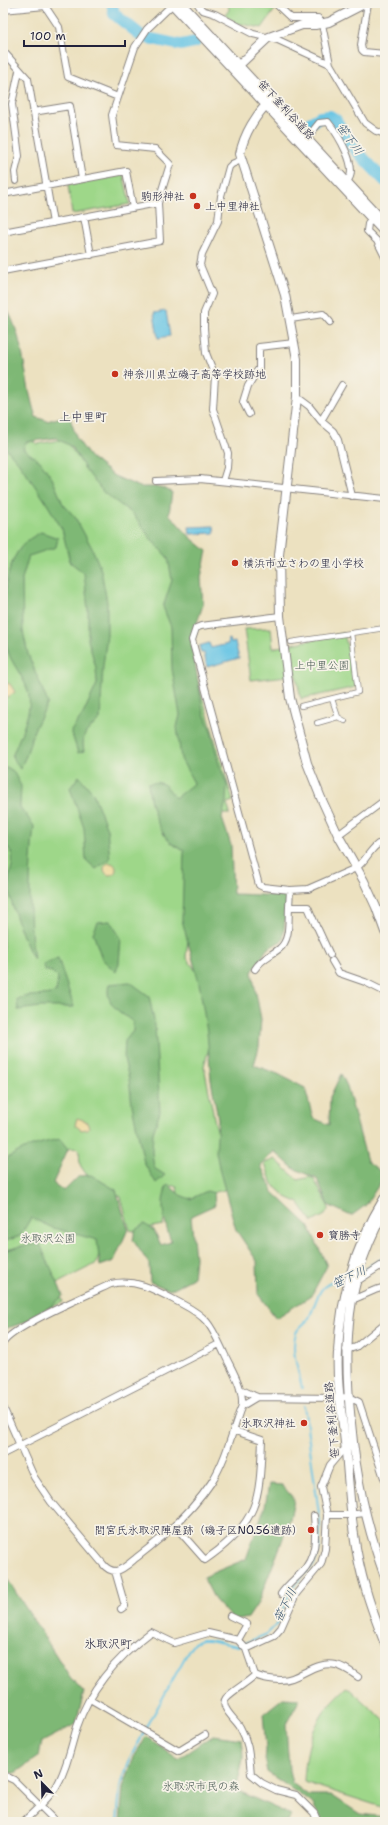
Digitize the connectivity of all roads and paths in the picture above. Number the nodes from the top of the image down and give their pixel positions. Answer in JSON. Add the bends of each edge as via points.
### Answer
{"nodes":[{"id":1,"x":181,"y":3,"type":"edge"},
{"id":2,"x":197,"y":3,"type":"edge"},
{"id":3,"x":274,"y":3,"type":"edge"},
{"id":4,"x":367,"y":3,"type":"edge"},
{"id":5,"x":172,"y":4,"type":"edge"},
{"id":6,"x":43,"y":5,"type":"edge"},
{"id":7,"x":3,"y":10,"type":"edge"},
{"id":8,"x":322,"y":24,"type":"junction"},
{"id":9,"x":270,"y":37,"type":"junction"},
{"id":10,"x":3,"y":51,"type":"edge"},
{"id":11,"x":385,"y":54,"type":"edge"},
{"id":12,"x":6,"y":60,"type":"edge"},
{"id":13,"x":330,"y":64,"type":"junction"},
{"id":14,"x":236,"y":68,"type":"junction"},
{"id":15,"x":19,"y":71,"type":"junction"},
{"id":16,"x":118,"y":96,"type":"junction"},
{"id":17,"x":268,"y":102,"type":"junction"},
{"id":18,"x":33,"y":112,"type":"junction"},
{"id":19,"x":385,"y":134,"type":"edge"},
{"id":20,"x":307,"y":138,"type":"junction"},
{"id":21,"x":241,"y":160,"type":"junction"},
{"id":22,"x":82,"y":179,"type":"junction"},
{"id":23,"x":347,"y":181,"type":"junction"},
{"id":24,"x":17,"y":186,"type":"junction"},
{"id":25,"x":45,"y":186,"type":"junction"},
{"id":26,"x":3,"y":194,"type":"edge"},
{"id":27,"x":158,"y":203,"type":"junction"},
{"id":28,"x":133,"y":208,"type":"junction"},
{"id":29,"x":374,"y":216,"type":"junction"},
{"id":30,"x":84,"y":217,"type":"junction"},
{"id":31,"x":53,"y":223,"type":"junction"},
{"id":32,"x":385,"y":223,"type":"edge"},
{"id":33,"x":3,"y":232,"type":"edge"},
{"id":34,"x":385,"y":233,"type":"edge"},
{"id":35,"x":91,"y":255,"type":"junction"},
{"id":36,"x":385,"y":257,"type":"edge"},
{"id":37,"x":3,"y":271,"type":"edge"},
{"id":38,"x":291,"y":319,"type":"junction"},
{"id":39,"x":330,"y":322,"type":"dead end"},
{"id":40,"x":294,"y":342,"type":"junction"},
{"id":41,"x":342,"y":385,"type":"dead end"},
{"id":42,"x":297,"y":397,"type":"junction"},
{"id":43,"x":249,"y":414,"type":"dead end"},
{"id":44,"x":321,"y":421,"type":"junction"},
{"id":45,"x":156,"y":481,"type":"dead end"},
{"id":46,"x":223,"y":481,"type":"junction"},
{"id":47,"x":287,"y":488,"type":"junction"},
{"id":48,"x":352,"y":496,"type":"junction"},
{"id":49,"x":385,"y":499,"type":"edge"},
{"id":50,"x":280,"y":616,"type":"junction"},
{"id":51,"x":385,"y":628,"type":"edge"},
{"id":52,"x":351,"y":633,"type":"junction"},
{"id":53,"x":292,"y":642,"type":"dead end"},
{"id":54,"x":332,"y":699,"type":"junction"},
{"id":55,"x":301,"y":706,"type":"dead end"},
{"id":56,"x":338,"y":717,"type":"junction"},
{"id":57,"x":345,"y":721,"type":"dead end"},
{"id":58,"x":317,"y":723,"type":"dead end"},
{"id":59,"x":385,"y":800,"type":"edge"},
{"id":60,"x":338,"y":835,"type":"junction"},
{"id":61,"x":385,"y":846,"type":"edge"},
{"id":62,"x":356,"y":868,"type":"junction"},
{"id":63,"x":290,"y":890,"type":"junction"},
{"id":64,"x":289,"y":907,"type":"junction"},
{"id":65,"x":385,"y":932,"type":"edge"},
{"id":66,"x":255,"y":969,"type":"dead end"},
{"id":67,"x":385,"y":992,"type":"edge"},
{"id":68,"x":385,"y":1197,"type":"edge"},
{"id":69,"x":385,"y":1210,"type":"edge"},
{"id":70,"x":385,"y":1263,"type":"edge"},
{"id":71,"x":354,"y":1281,"type":"junction"},
{"id":72,"x":385,"y":1287,"type":"edge"},
{"id":73,"x":352,"y":1300,"type":"junction"},
{"id":74,"x":385,"y":1323,"type":"edge"},
{"id":75,"x":3,"y":1342,"type":"edge"},
{"id":76,"x":219,"y":1344,"type":"junction"},
{"id":77,"x":346,"y":1350,"type":"junction"},
{"id":78,"x":240,"y":1389,"type":"junction"},
{"id":79,"x":257,"y":1397,"type":"junction"},
{"id":80,"x":344,"y":1397,"type":"junction"},
{"id":81,"x":242,"y":1406,"type":"junction"},
{"id":82,"x":3,"y":1407,"type":"edge"},
{"id":83,"x":235,"y":1431,"type":"junction"},
{"id":84,"x":20,"y":1445,"type":"junction"},
{"id":85,"x":349,"y":1447,"type":"junction"},
{"id":86,"x":3,"y":1454,"type":"edge"},
{"id":87,"x":385,"y":1481,"type":"edge"},
{"id":88,"x":365,"y":1513,"type":"junction"},
{"id":89,"x":327,"y":1515,"type":"junction"},
{"id":90,"x":352,"y":1515,"type":"junction"},
{"id":91,"x":314,"y":1516,"type":"dead end"},
{"id":92,"x":175,"y":1526,"type":"junction"},
{"id":93,"x":114,"y":1571,"type":"junction"},
{"id":94,"x":302,"y":1573,"type":"junction"},
{"id":95,"x":385,"y":1577,"type":"edge"},
{"id":96,"x":308,"y":1580,"type":"junction"},
{"id":97,"x":281,"y":1594,"type":"dead end"},
{"id":98,"x":121,"y":1609,"type":"dead end"},
{"id":99,"x":230,"y":1616,"type":"dead end"},
{"id":100,"x":238,"y":1640,"type":"junction"},
{"id":101,"x":385,"y":1644,"type":"edge"},
{"id":102,"x":246,"y":1649,"type":"junction"},
{"id":103,"x":255,"y":1675,"type":"junction"},
{"id":104,"x":358,"y":1677,"type":"dead end"},
{"id":105,"x":90,"y":1699,"type":"junction"},
{"id":106,"x":204,"y":1735,"type":"dead end"},
{"id":107,"x":3,"y":1775,"type":"edge"},
{"id":108,"x":40,"y":1805,"type":"junction"},
{"id":109,"x":23,"y":1822,"type":"edge"},
{"id":110,"x":56,"y":1822,"type":"edge"},
{"id":111,"x":318,"y":1822,"type":"edge"}],
"edges":[{"from":1,"to":14,"type":"street","name":"笹下釜利谷道路"},
{"from":2,"to":9,"type":"street","via":[[202,10],[253,34]]},
{"from":3,"to":8,"type":"street","via":[[291,18],[318,18]]},
{"from":4,"to":8,"type":"street"},
{"from":4,"to":11,"type":"street","via":[[360,45],[364,52]]},
{"from":5,"to":14,"type":"street","name":"笹下釜利谷道路"},
{"from":5,"to":16,"type":"street","via":[[147,29],[135,47]]},
{"from":6,"to":7,"type":"street"},
{"from":6,"to":16,"type":"street","via":[[59,27],[68,77]]},
{"from":8,"to":9,"type":"street","via":[[302,25]]},
{"from":8,"to":13,"type":"street"},
{"from":9,"to":13,"type":"street"},
{"from":9,"to":14,"type":"street"},
{"from":10,"to":12,"type":"street"},
{"from":12,"to":15,"type":"street"},
{"from":13,"to":19,"type":"street","via":[[365,123]]},
{"from":14,"to":17,"type":"street","name":"笹下釜利谷道路"},
{"from":15,"to":18,"type":"street","via":[[28,79]]},
{"from":15,"to":24,"type":"street","via":[[12,104],[19,156],[15,172]]},
{"from":16,"to":27,"type":"street","via":[[112,115],[116,145],[155,149],[170,164]]},
{"from":17,"to":20,"type":"street","name":"笹下釜利谷道路"},
{"from":17,"to":21,"type":"street","via":[[243,140]]},
{"from":17,"to":29,"type":"street","name":"笹下釜利谷道路"},
{"from":18,"to":22,"type":"street","via":[[70,106]]},
{"from":18,"to":25,"type":"street"},
{"from":20,"to":23,"type":"street","name":"笹下釜利谷道路"},
{"from":20,"to":23,"type":"street","via":[[319,123],[328,122],[340,137],[346,152],[351,174]]},
{"from":21,"to":38,"type":"street"},
{"from":21,"to":46,"type":"street","via":[[229,167],[221,196],[218,221],[202,254],[200,265],[212,294],[204,313],[204,328],[206,353],[215,376],[213,409],[228,453]]},
{"from":22,"to":25,"type":"street"},
{"from":22,"to":28,"type":"street","via":[[126,171]]},
{"from":23,"to":29,"type":"street","name":"笹下釜利谷道路"},
{"from":24,"to":25,"type":"street"},
{"from":24,"to":26,"type":"street"},
{"from":25,"to":31,"type":"street"},
{"from":27,"to":28,"type":"street"},
{"from":27,"to":35,"type":"street","via":[[160,241]]},
{"from":28,"to":30,"type":"street"},
{"from":29,"to":32,"type":"street","name":"笹下釜利谷道路"},
{"from":29,"to":34,"type":"street","name":"笹下釜利谷道路"},
{"from":29,"to":36,"type":"street","via":[[368,224],[367,231],[377,241]]},
{"from":30,"to":31,"type":"street"},
{"from":30,"to":35,"type":"street"},
{"from":31,"to":33,"type":"street"},
{"from":35,"to":37,"type":"street"},
{"from":38,"to":39,"type":"street","via":[[323,314]]},
{"from":38,"to":40,"type":"street"},
{"from":40,"to":42,"type":"street","via":[[297,359]]},
{"from":40,"to":43,"type":"street","via":[[259,347],[259,368],[248,386],[243,402]]},
{"from":41,"to":44,"type":"street"},
{"from":42,"to":44,"type":"street","via":[[309,406]]},
{"from":42,"to":47,"type":"street"},
{"from":44,"to":48,"type":"street","via":[[333,431],[338,440]]},
{"from":45,"to":46,"type":"street"},
{"from":46,"to":47,"type":"street"},
{"from":47,"to":48,"type":"street"},
{"from":47,"to":50,"type":"street","via":[[279,555]]},
{"from":48,"to":49,"type":"street"},
{"from":50,"to":60,"type":"street","via":[[290,698],[307,763]]},
{"from":50,"to":63,"type":"street","via":[[201,626],[196,628],[192,640],[257,880],[263,887]]},
{"from":51,"to":52,"type":"street"},
{"from":52,"to":53,"type":"street"},
{"from":52,"to":54,"type":"street","via":[[358,692]]},
{"from":54,"to":55,"type":"street"},
{"from":54,"to":56,"type":"street"},
{"from":56,"to":57,"type":"street"},
{"from":56,"to":58,"type":"street"},
{"from":59,"to":60,"type":"street"},
{"from":60,"to":62,"type":"street"},
{"from":61,"to":62,"type":"street","via":[[378,844]]},
{"from":62,"to":63,"type":"street","via":[[308,889]]},
{"from":62,"to":65,"type":"street","via":[[376,907]]},
{"from":63,"to":64,"type":"street"},
{"from":64,"to":66,"type":"street","via":[[285,942],[279,950],[261,960]]},
{"from":64,"to":67,"type":"street","via":[[308,907],[339,974],[365,982]]},
{"from":68,"to":71,"type":"street","name":"笹下釜利谷道路","via":[[368,1227],[352,1268]]},
{"from":69,"to":71,"type":"street","name":"笹下釜利谷道路"},
{"from":70,"to":71,"type":"street"},
{"from":71,"to":73,"type":"street","name":"笹下釜利谷道路"},
{"from":71,"to":80,"type":"street","name":"笹下釜利谷道路","via":[[344,1298],[338,1353]]},
{"from":72,"to":73,"type":"street"},
{"from":73,"to":77,"type":"street","name":"笹下釜利谷道路"},
{"from":74,"to":77,"type":"street","via":[[356,1347]]},
{"from":75,"to":76,"type":"street","via":[[11,1334],[32,1322],[111,1284],[135,1282],[197,1312],[213,1329]]},
{"from":76,"to":78,"type":"street"},
{"from":76,"to":84,"type":"street"},
{"from":77,"to":80,"type":"street","name":"笹下釜利谷道路"},
{"from":78,"to":79,"type":"street"},
{"from":78,"to":81,"type":"street"},
{"from":79,"to":80,"type":"street"},
{"from":79,"to":81,"type":"street"},
{"from":80,"to":85,"type":"street","name":"笹下釜利谷道路"},
{"from":80,"to":87,"type":"street","via":[[359,1402]]},
{"from":81,"to":83,"type":"street"},
{"from":82,"to":84,"type":"street"},
{"from":83,"to":92,"type":"street","via":[[211,1482]]},
{"from":83,"to":92,"type":"street","via":[[262,1440],[254,1508],[244,1524],[224,1546],[205,1560]]},
{"from":84,"to":86,"type":"street"},
{"from":84,"to":93,"type":"street","via":[[34,1476],[51,1502],[103,1564]]},
{"from":85,"to":88,"type":"street","name":"笹下釜利谷道路"},
{"from":85,"to":89,"type":"street","via":[[330,1465],[321,1487]]},
{"from":85,"to":90,"type":"street","name":"笹下釜利谷道路"},
{"from":88,"to":90,"type":"street"},
{"from":88,"to":95,"type":"street","name":"笹下釜利谷道路"},
{"from":89,"to":90,"type":"street"},
{"from":89,"to":96,"type":"street","via":[[325,1549],[321,1564]]},
{"from":90,"to":101,"type":"street","name":"笹下釜利谷道路","via":[[366,1589]]},
{"from":91,"to":94,"type":"street","via":[[314,1552]]},
{"from":92,"to":93,"type":"street","via":[[123,1568]]},
{"from":93,"to":98,"type":"street","via":[[125,1606]]},
{"from":94,"to":96,"type":"street"},
{"from":94,"to":97,"type":"street"},
{"from":96,"to":102,"type":"street","via":[[296,1594],[281,1628],[274,1636]]},
{"from":99,"to":100,"type":"street","via":[[246,1624]]},
{"from":100,"to":102,"type":"street"},
{"from":100,"to":105,"type":"street","via":[[208,1633],[174,1643],[151,1632],[114,1663]]},
{"from":102,"to":103,"type":"street"},
{"from":103,"to":104,"type":"street","via":[[287,1680],[319,1666],[335,1664]]},
{"from":103,"to":111,"type":"street","via":[[225,1699],[227,1711],[238,1724],[248,1743],[250,1774],[276,1790],[296,1795],[314,1813]]},
{"from":105,"to":106,"type":"street","via":[[179,1751]]},
{"from":105,"to":108,"type":"street","via":[[78,1725],[60,1780]]},
{"from":107,"to":108,"type":"street","via":[[14,1780]]},
{"from":108,"to":109,"type":"street"},
{"from":108,"to":110,"type":"street"}]}
